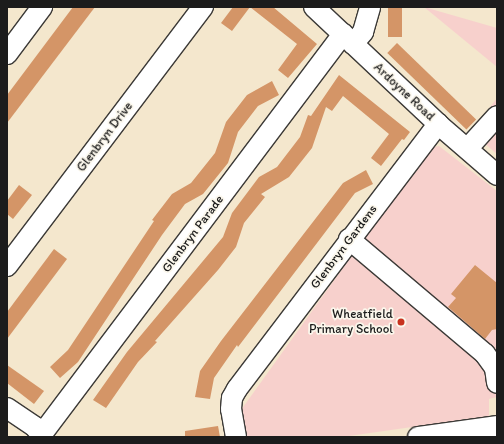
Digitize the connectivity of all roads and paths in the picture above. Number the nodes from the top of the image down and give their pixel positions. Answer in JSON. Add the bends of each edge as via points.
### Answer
{"nodes":[{"id":1,"x":42,"y":7,"type":"edge"},
{"id":2,"x":203,"y":7,"type":"edge"},
{"id":3,"x":314,"y":7,"type":"edge"},
{"id":4,"x":370,"y":7,"type":"edge"},
{"id":5,"x":348,"y":39,"type":"junction"},
{"id":6,"x":7,"y":54,"type":"edge"},
{"id":7,"x":497,"y":116,"type":"edge"},
{"id":8,"x":438,"y":124,"type":"junction"},
{"id":9,"x":468,"y":148,"type":"junction"},
{"id":10,"x":497,"y":175,"type":"edge"},
{"id":11,"x":350,"y":239,"type":"junction"},
{"id":12,"x":7,"y":266,"type":"edge"},
{"id":13,"x":497,"y":383,"type":"edge"},
{"id":14,"x":7,"y":408,"type":"edge"},
{"id":15,"x":497,"y":426,"type":"edge"},
{"id":16,"x":43,"y":436,"type":"edge"},
{"id":17,"x":236,"y":437,"type":"edge"},
{"id":18,"x":418,"y":437,"type":"edge"}],
"edges":[{"from":1,"to":6,"type":"street"},
{"from":2,"to":12,"type":"street","name":"Glenbryn Drive"},
{"from":3,"to":5,"type":"street","name":"Ardoyne Road"},
{"from":4,"to":5,"type":"street","name":"Glenbryn Parade","via":[[363,32]]},
{"from":5,"to":8,"type":"street","name":"Ardoyne Road"},
{"from":5,"to":16,"type":"street","name":"Glenbryn Parade"},
{"from":7,"to":9,"type":"street"},
{"from":8,"to":9,"type":"street","name":"Ardoyne Road"},
{"from":8,"to":11,"type":"street","name":"Glenbryn Gardens"},
{"from":9,"to":10,"type":"street","name":"Ardoyne Road"},
{"from":11,"to":13,"type":"street","via":[[485,354],[495,368]]},
{"from":11,"to":17,"type":"street","name":"Glenbryn Gardens","via":[[232,398],[231,408]]},
{"from":14,"to":16,"type":"street"},
{"from":15,"to":18,"type":"street"}]}
